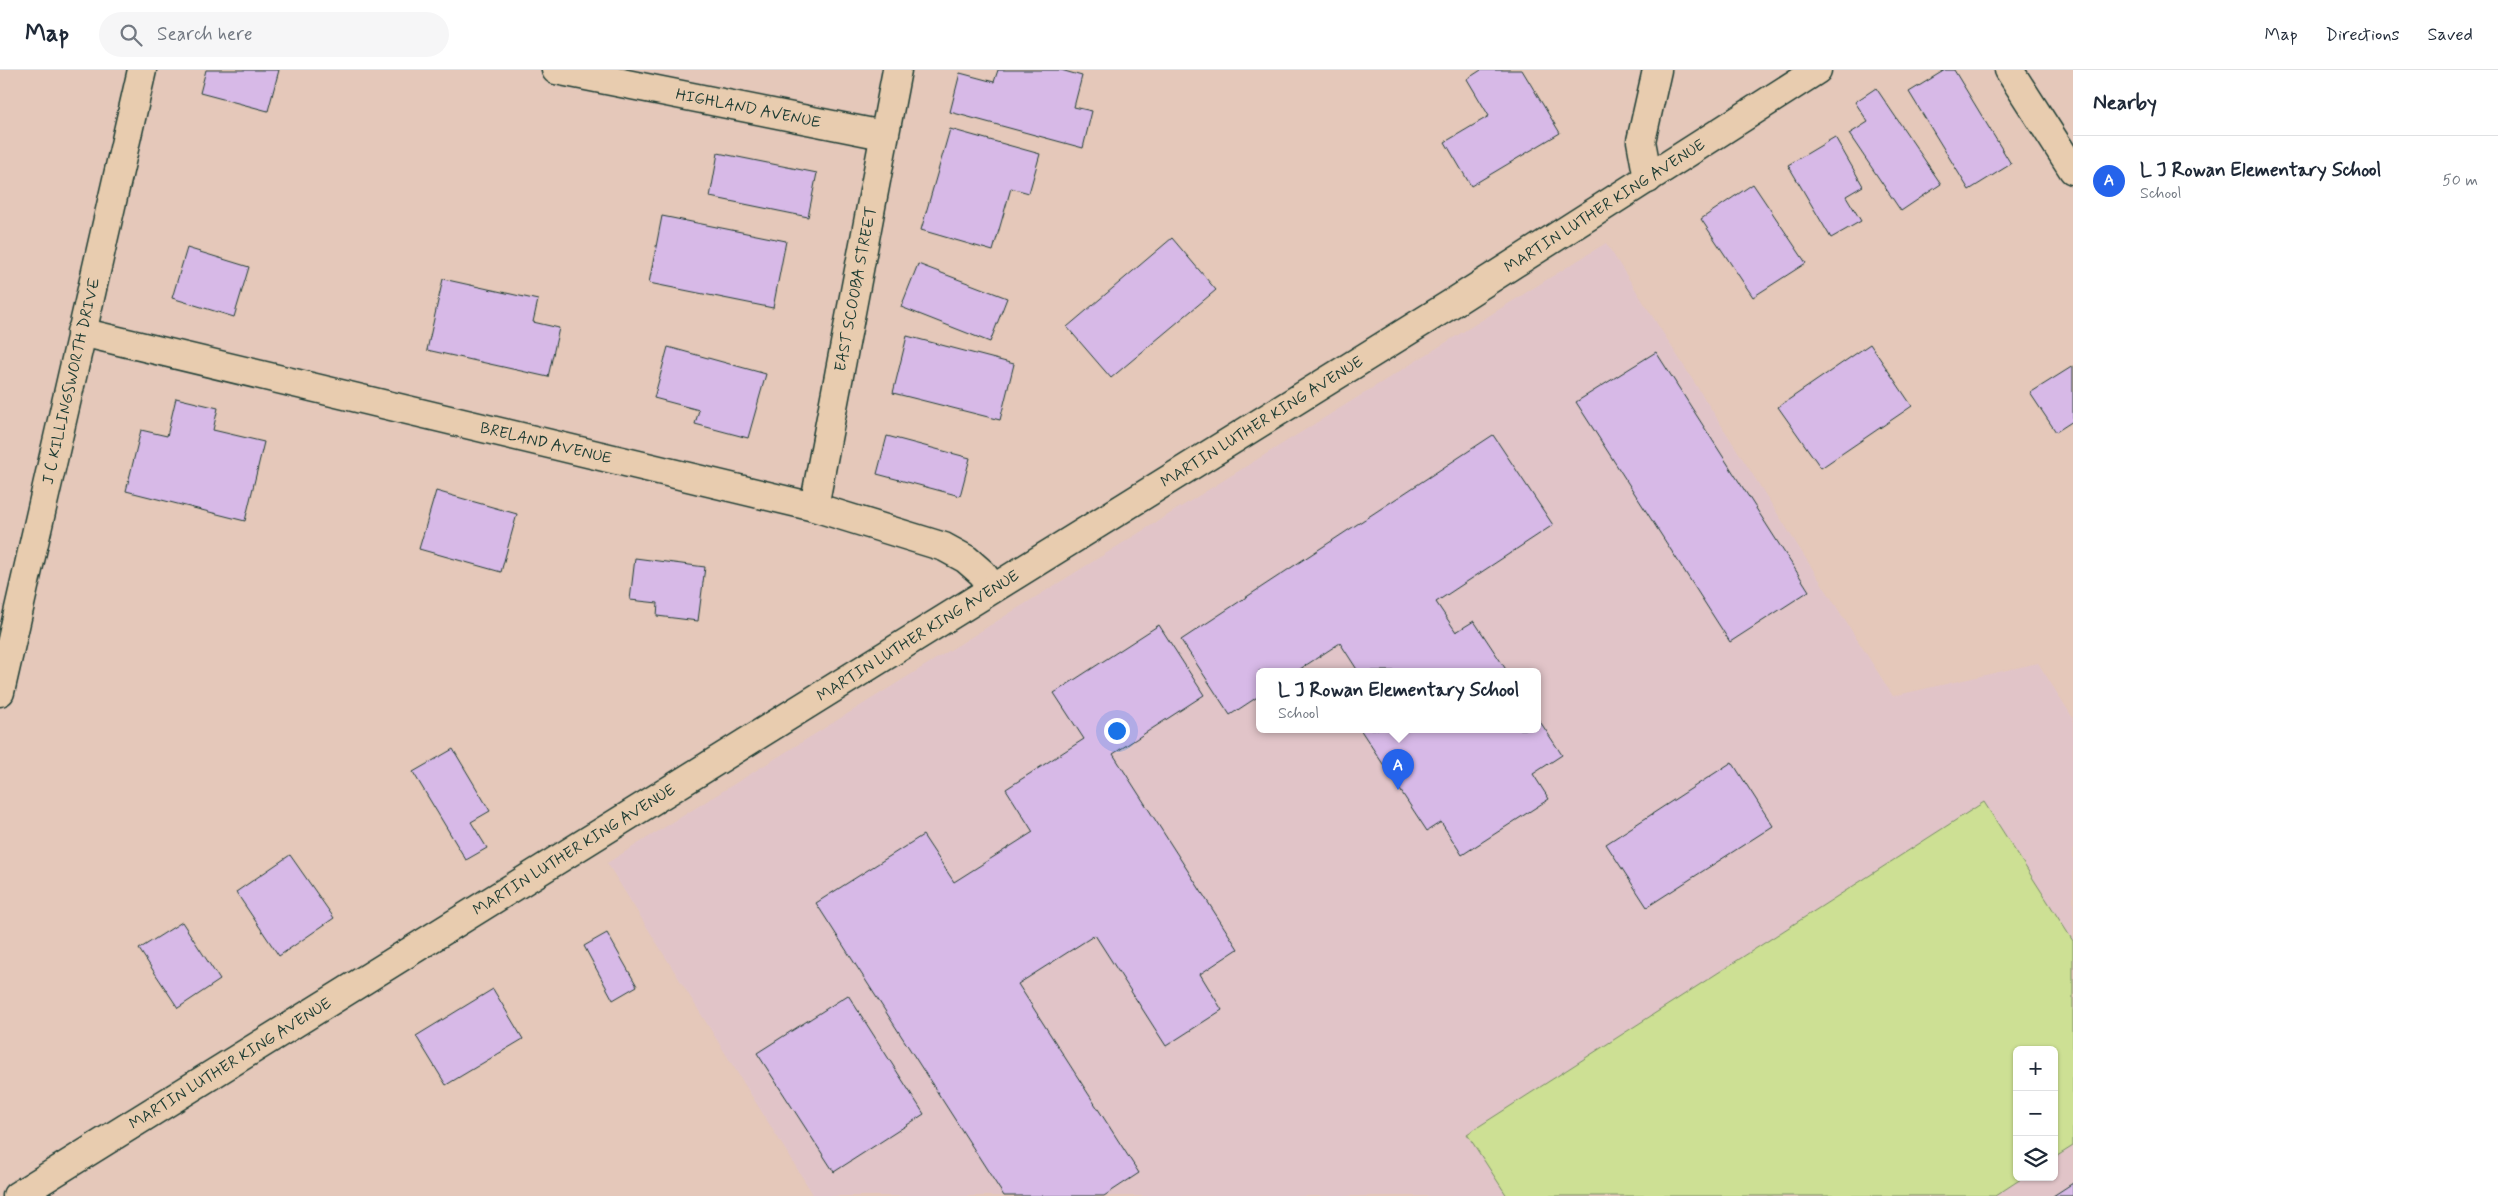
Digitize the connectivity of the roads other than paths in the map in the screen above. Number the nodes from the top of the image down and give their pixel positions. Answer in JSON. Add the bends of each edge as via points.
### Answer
{"nodes":[{"id":1,"x":142,"y":70,"type":"edge"},
{"id":2,"x":556,"y":70,"type":"edge"},
{"id":3,"x":897,"y":70,"type":"edge"},
{"id":4,"x":1657,"y":70,"type":"edge"},
{"id":5,"x":1817,"y":70,"type":"edge"},
{"id":6,"x":2009,"y":70,"type":"edge"},
{"id":7,"x":883,"y":135,"type":"junction"},
{"id":8,"x":2073,"y":170,"type":"edge"},
{"id":9,"x":1648,"y":179,"type":"junction"},
{"id":10,"x":80,"y":332,"type":"junction"},
{"id":11,"x":814,"y":507,"type":"junction"},
{"id":12,"x":993,"y":588,"type":"junction"},
{"id":13,"x":0,"y":692,"type":"edge"},
{"id":14,"x":16,"y":1196,"type":"edge"}],
"edges":[{"from":1,"to":10,"type":"street","name":"J C KILLINGSWORTH DRIVE"},
{"from":2,"to":7,"type":"street","name":"HIGHLAND AVENUE"},
{"from":3,"to":7,"type":"street","name":"EAST SCOOBA STREET"},
{"from":4,"to":9,"type":"street","via":[[1641,141]]},
{"from":5,"to":9,"type":"street","name":"MARTIN LUTHER KING AVENUE"},
{"from":6,"to":8,"type":"street"},
{"from":7,"to":11,"type":"street","name":"EAST SCOOBA STREET"},
{"from":9,"to":12,"type":"street","name":"MARTIN LUTHER KING AVENUE"},
{"from":10,"to":11,"type":"street","name":"BRELAND AVENUE"},
{"from":10,"to":13,"type":"street","name":"J C KILLINGSWORTH DRIVE"},
{"from":11,"to":12,"type":"street","name":"BRELAND AVENUE","via":[[944,547],[966,559]]},
{"from":12,"to":14,"type":"street","name":"MARTIN LUTHER KING AVENUE"}]}
